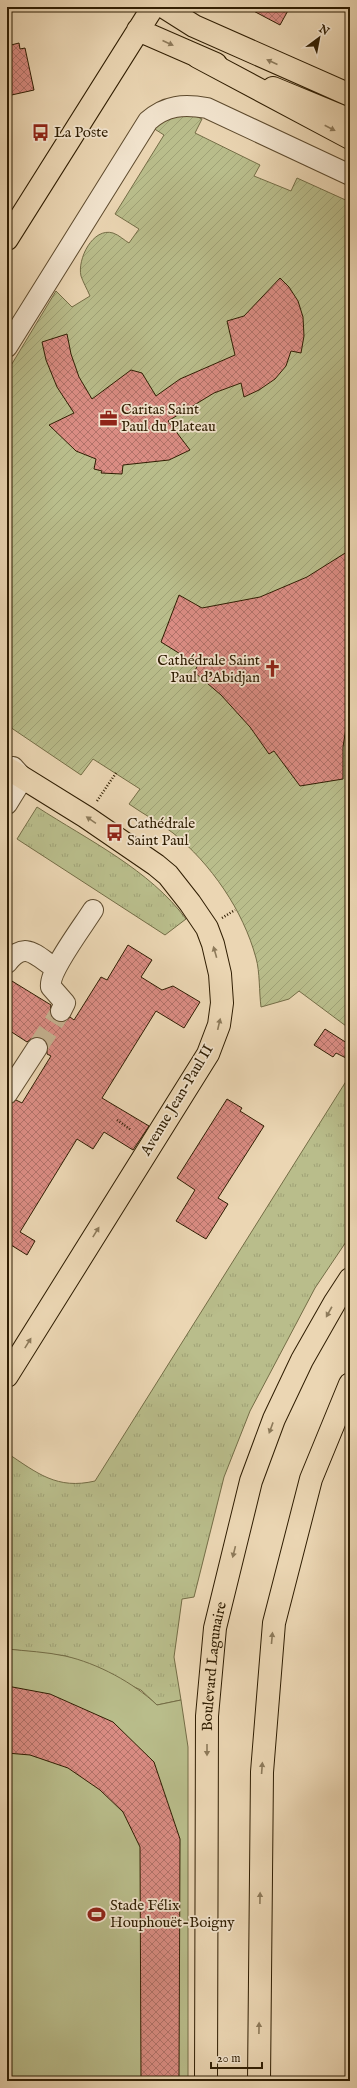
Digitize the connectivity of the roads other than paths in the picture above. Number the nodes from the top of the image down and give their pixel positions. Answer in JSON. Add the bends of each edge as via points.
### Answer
{"nodes":[{"id":1,"x":152,"y":7,"type":"edge"},
{"id":2,"x":164,"y":7,"type":"edge"},
{"id":3,"x":138,"y":30,"type":"junction"},
{"id":4,"x":198,"y":56,"type":"junction"},
{"id":5,"x":350,"y":95,"type":"edge"},
{"id":6,"x":350,"y":120,"type":"edge"},
{"id":7,"x":350,"y":138,"type":"edge"},
{"id":8,"x":350,"y":176,"type":"edge"},
{"id":9,"x":7,"y":239,"type":"edge"},
{"id":10,"x":7,"y":346,"type":"edge"},
{"id":11,"x":7,"y":760,"type":"edge"},
{"id":12,"x":15,"y":773,"type":"edge"},
{"id":13,"x":7,"y":804,"type":"edge"},
{"id":14,"x":93,"y":910,"type":"dead end"},
{"id":15,"x":7,"y":963,"type":"edge"},
{"id":16,"x":55,"y":968,"type":"junction"},
{"id":17,"x":60,"y":1011,"type":"tunnel mouth"},
{"id":18,"x":37,"y":1048,"type":"tunnel mouth"},
{"id":19,"x":7,"y":1094,"type":"edge"},
{"id":20,"x":350,"y":1279,"type":"edge"},
{"id":21,"x":7,"y":1376,"type":"edge"},
{"id":22,"x":350,"y":1384,"type":"edge"},
{"id":23,"x":206,"y":2081,"type":"edge"},
{"id":24,"x":259,"y":2081,"type":"edge"}],
"edges":[{"from":1,"to":3,"type":"main road"},
{"from":5,"to":2,"type":"main road","one_way":true,"via":[[194,26]]},
{"from":3,"to":4,"type":"main road","one_way":true},
{"from":3,"to":9,"type":"main road"},
{"from":4,"to":6,"type":"main road"},
{"from":4,"to":7,"type":"main road","one_way":true},
{"from":8,"to":10,"type":"street","via":[[207,108],[190,105],[172,107],[159,112],[148,121]]},
{"from":11,"to":12,"type":"street"},
{"from":12,"to":13,"type":"street"},
{"from":21,"to":12,"type":"main road","name":"Avenue Jean-Paul II","one_way":true,"via":[[208,1054],[219,1025],[222,1003],[220,974],[207,928],[168,875],[86,817]]},
{"from":14,"to":16,"type":"street"},
{"from":15,"to":16,"type":"street","via":[[22,950],[30,952]]},
{"from":16,"to":17,"type":"street","via":[[50,984],[65,1003]]},
{"from":18,"to":19,"type":"street"},
{"from":20,"to":23,"type":"main road","name":"Boulevard Lagunaire","one_way":true,"via":[[302,1360],[274,1419],[251,1481],[215,1628],[207,1716]]},
{"from":24,"to":22,"type":"main road","one_way":true,"via":[[262,1772],[274,1623],[311,1479]]}]}
